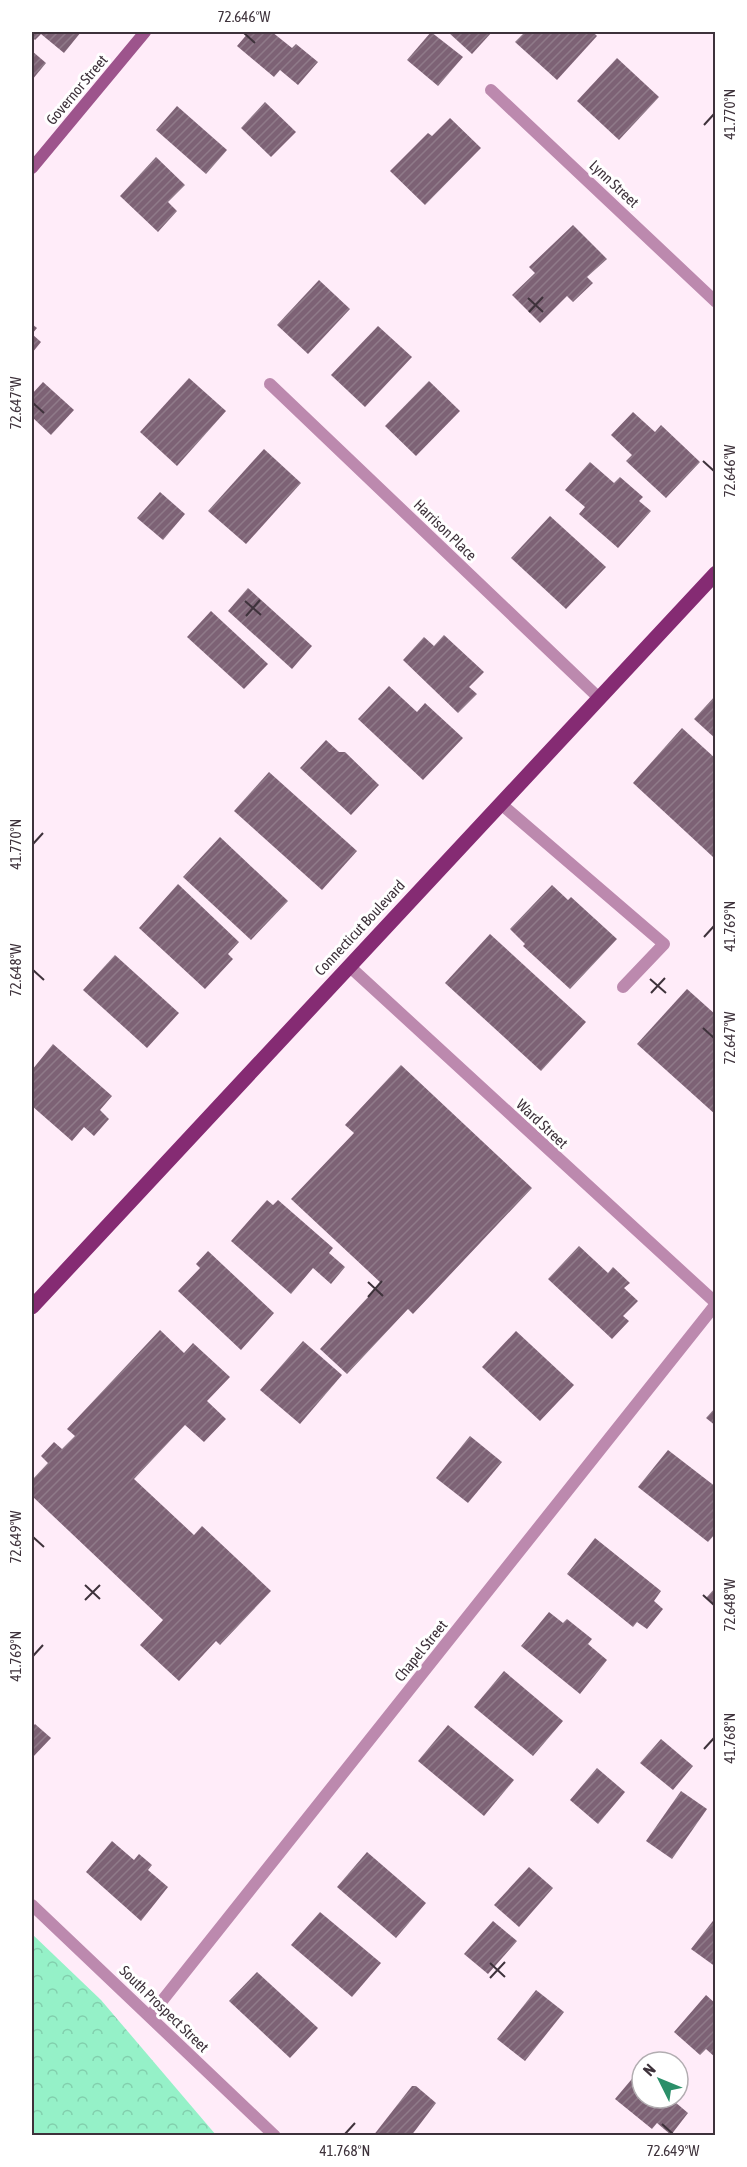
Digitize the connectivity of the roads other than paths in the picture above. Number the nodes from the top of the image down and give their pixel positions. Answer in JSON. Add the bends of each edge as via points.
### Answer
{"nodes":[{"id":1,"x":145,"y":32,"type":"edge"},
{"id":2,"x":491,"y":90,"type":"dead end"},
{"id":3,"x":32,"y":168,"type":"edge"},
{"id":4,"x":716,"y":302,"type":"edge"},
{"id":5,"x":270,"y":384,"type":"dead end"},
{"id":6,"x":716,"y":573,"type":"edge"},
{"id":7,"x":599,"y":698,"type":"junction"},
{"id":8,"x":501,"y":804,"type":"junction"},
{"id":9,"x":349,"y":966,"type":"junction"},
{"id":10,"x":623,"y":987,"type":"dead end"},
{"id":11,"x":716,"y":1304,"type":"edge"},
{"id":12,"x":32,"y":1307,"type":"edge"},
{"id":13,"x":32,"y":1905,"type":"edge"},
{"id":14,"x":150,"y":2016,"type":"junction"},
{"id":15,"x":274,"y":2136,"type":"edge"}],
"edges":[{"from":1,"to":3,"type":"main road","name":"Governor Street"},
{"from":2,"to":4,"type":"street","name":"Lynn Street"},
{"from":5,"to":7,"type":"street","name":"Harrison Place"},
{"from":6,"to":7,"type":"main road","name":"Connecticut Boulevard"},
{"from":7,"to":8,"type":"main road","name":"Connecticut Boulevard"},
{"from":8,"to":9,"type":"main road","name":"Connecticut Boulevard"},
{"from":8,"to":10,"type":"street","via":[[664,944]]},
{"from":9,"to":11,"type":"street","name":"Ward Street"},
{"from":9,"to":12,"type":"main road","name":"Connecticut Boulevard"},
{"from":11,"to":14,"type":"street","name":"Chapel Street"},
{"from":13,"to":14,"type":"street","name":"South Prospect Street"},
{"from":14,"to":15,"type":"street","name":"South Prospect Street"}]}
